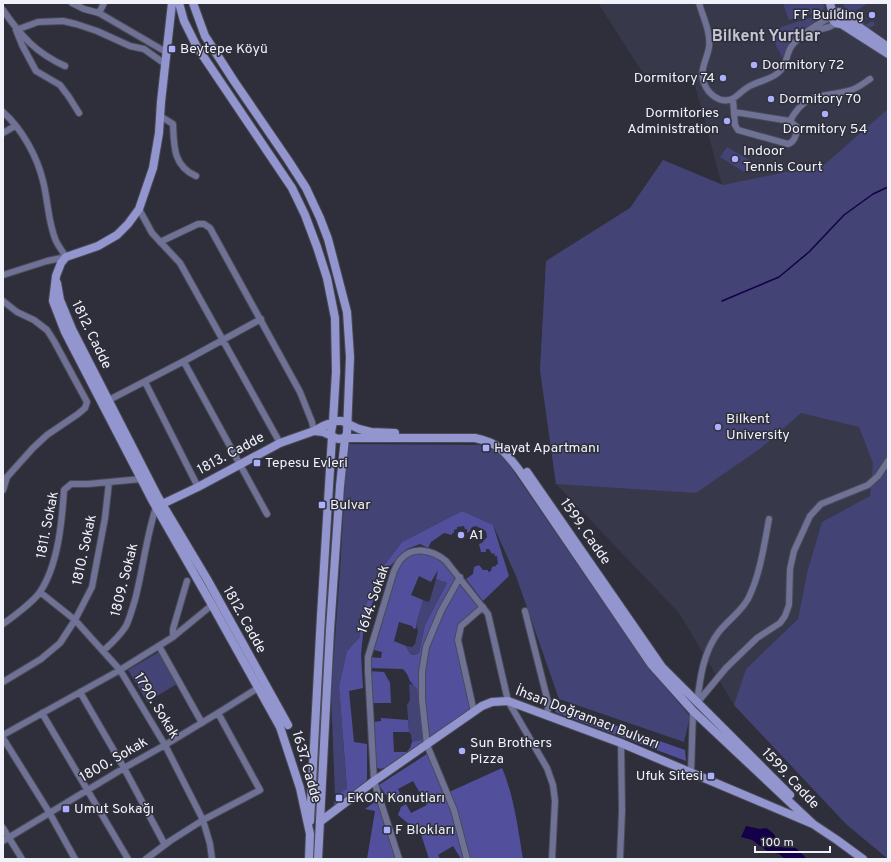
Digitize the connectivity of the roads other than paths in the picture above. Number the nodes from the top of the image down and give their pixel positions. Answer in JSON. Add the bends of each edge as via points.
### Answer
{"nodes":[{"id":1,"x":72,"y":3,"type":"edge"},
{"id":2,"x":104,"y":3,"type":"edge"},
{"id":3,"x":172,"y":3,"type":"edge"},
{"id":4,"x":179,"y":3,"type":"edge"},
{"id":5,"x":193,"y":3,"type":"edge"},
{"id":6,"x":699,"y":3,"type":"edge"},
{"id":7,"x":830,"y":3,"type":"edge"},
{"id":8,"x":838,"y":3,"type":"edge"},
{"id":9,"x":3,"y":10,"type":"edge"},
{"id":10,"x":99,"y":13,"type":"junction"},
{"id":11,"x":838,"y":18,"type":"junction"},
{"id":12,"x":16,"y":30,"type":"junction"},
{"id":13,"x":888,"y":47,"type":"edge"},
{"id":14,"x":166,"y":52,"type":"junction"},
{"id":15,"x":888,"y":54,"type":"edge"},
{"id":16,"x":165,"y":64,"type":"junction"},
{"id":17,"x":65,"y":66,"type":"dead end"},
{"id":18,"x":870,"y":79,"type":"dead end"},
{"id":19,"x":733,"y":99,"type":"junction"},
{"id":20,"x":3,"y":112,"type":"edge"},
{"id":21,"x":734,"y":112,"type":"junction"},
{"id":22,"x":79,"y":113,"type":"dead end"},
{"id":23,"x":160,"y":116,"type":"junction"},
{"id":24,"x":790,"y":121,"type":"junction"},
{"id":25,"x":15,"y":126,"type":"junction"},
{"id":26,"x":3,"y":133,"type":"edge"},
{"id":27,"x":783,"y":142,"type":"junction"},
{"id":28,"x":781,"y":149,"type":"dead end"},
{"id":29,"x":196,"y":176,"type":"dead end"},
{"id":30,"x":139,"y":209,"type":"junction"},
{"id":31,"x":160,"y":242,"type":"junction"},
{"id":32,"x":66,"y":257,"type":"junction"},
{"id":33,"x":3,"y":275,"type":"edge"},
{"id":34,"x":56,"y":276,"type":"junction"},
{"id":35,"x":3,"y":301,"type":"edge"},
{"id":36,"x":261,"y":319,"type":"junction"},
{"id":37,"x":223,"y":340,"type":"junction"},
{"id":38,"x":184,"y":362,"type":"junction"},
{"id":39,"x":145,"y":382,"type":"junction"},
{"id":40,"x":109,"y":400,"type":"junction"},
{"id":41,"x":333,"y":422,"type":"junction"},
{"id":42,"x":347,"y":423,"type":"junction"},
{"id":43,"x":314,"y":431,"type":"junction"},
{"id":44,"x":332,"y":437,"type":"junction"},
{"id":45,"x":345,"y":438,"type":"junction"},
{"id":46,"x":280,"y":443,"type":"junction"},
{"id":47,"x":888,"y":461,"type":"edge"},
{"id":48,"x":240,"y":464,"type":"junction"},
{"id":49,"x":141,"y":479,"type":"junction"},
{"id":50,"x":109,"y":482,"type":"junction"},
{"id":51,"x":198,"y":487,"type":"junction"},
{"id":52,"x":3,"y":490,"type":"edge"},
{"id":53,"x":159,"y":506,"type":"junction"},
{"id":54,"x":267,"y":514,"type":"dead end"},
{"id":55,"x":769,"y":519,"type":"dead end"},
{"id":56,"x":460,"y":577,"type":"junction"},
{"id":57,"x":187,"y":581,"type":"dead end"},
{"id":58,"x":40,"y":592,"type":"junction"},
{"id":59,"x":212,"y":605,"type":"junction"},
{"id":60,"x":483,"y":607,"type":"junction"},
{"id":61,"x":525,"y":611,"type":"dead end"},
{"id":62,"x":75,"y":620,"type":"junction"},
{"id":63,"x":3,"y":624,"type":"edge"},
{"id":64,"x":173,"y":638,"type":"junction"},
{"id":65,"x":159,"y":646,"type":"junction"},
{"id":66,"x":104,"y":651,"type":"junction"},
{"id":67,"x":120,"y":670,"type":"junction"},
{"id":68,"x":3,"y":682,"type":"edge"},
{"id":69,"x":262,"y":686,"type":"junction"},
{"id":70,"x":80,"y":692,"type":"junction"},
{"id":71,"x":508,"y":701,"type":"junction"},
{"id":72,"x":697,"y":703,"type":"junction"},
{"id":73,"x":693,"y":711,"type":"junction"},
{"id":74,"x":474,"y":712,"type":"junction"},
{"id":75,"x":42,"y":713,"type":"junction"},
{"id":76,"x":218,"y":714,"type":"junction"},
{"id":77,"x":546,"y":715,"type":"junction"},
{"id":78,"x":202,"y":723,"type":"junction"},
{"id":79,"x":288,"y":725,"type":"dead end"},
{"id":80,"x":3,"y":735,"type":"edge"},
{"id":81,"x":3,"y":738,"type":"edge"},
{"id":82,"x":621,"y":743,"type":"junction"},
{"id":83,"x":165,"y":745,"type":"junction"},
{"id":84,"x":427,"y":745,"type":"junction"},
{"id":85,"x":124,"y":768,"type":"junction"},
{"id":86,"x":691,"y":773,"type":"junction"},
{"id":87,"x":374,"y":781,"type":"junction"},
{"id":88,"x":88,"y":789,"type":"junction"},
{"id":89,"x":49,"y":812,"type":"junction"},
{"id":90,"x":203,"y":820,"type":"junction"},
{"id":91,"x":321,"y":821,"type":"junction"},
{"id":92,"x":813,"y":824,"type":"junction"},
{"id":93,"x":3,"y":828,"type":"edge"},
{"id":94,"x":310,"y":834,"type":"junction"},
{"id":95,"x":6,"y":840,"type":"edge"},
{"id":96,"x":165,"y":845,"type":"junction"},
{"id":97,"x":860,"y":858,"type":"edge"},
{"id":98,"x":22,"y":859,"type":"edge"},
{"id":99,"x":75,"y":859,"type":"edge"},
{"id":100,"x":128,"y":859,"type":"edge"},
{"id":101,"x":146,"y":859,"type":"edge"},
{"id":102,"x":212,"y":859,"type":"edge"},
{"id":103,"x":309,"y":859,"type":"edge"},
{"id":104,"x":318,"y":859,"type":"edge"},
{"id":105,"x":399,"y":859,"type":"edge"},
{"id":106,"x":467,"y":859,"type":"edge"},
{"id":107,"x":552,"y":859,"type":"edge"},
{"id":108,"x":620,"y":859,"type":"edge"}],
"edges":[{"from":1,"to":10,"type":"street"},
{"from":2,"to":10,"type":"street"},
{"from":3,"to":14,"type":"street"},
{"from":4,"to":41,"type":"street","via":[[184,21],[197,47],[292,188],[317,247],[327,278],[334,318],[336,372]]},
{"from":5,"to":42,"type":"street","via":[[205,36],[306,188],[328,239],[347,312],[350,357]]},
{"from":6,"to":19,"type":"street","via":[[709,39],[709,48],[702,68],[703,82],[713,96],[719,99]]},
{"from":7,"to":11,"type":"street"},
{"from":8,"to":11,"type":"street"},
{"from":9,"to":12,"type":"street"},
{"from":10,"to":14,"type":"street"},
{"from":11,"to":13,"type":"street"},
{"from":11,"to":15,"type":"street"},
{"from":11,"to":19,"type":"street","via":[[808,32],[792,46],[779,72],[746,87]]},
{"from":12,"to":16,"type":"street","via":[[38,22],[63,21],[144,49]]},
{"from":12,"to":17,"type":"street","via":[[33,47]]},
{"from":12,"to":22,"type":"street","via":[[36,71],[60,85]]},
{"from":14,"to":16,"type":"street"},
{"from":16,"to":23,"type":"street"},
{"from":18,"to":24,"type":"street","via":[[852,90],[807,101],[795,112]]},
{"from":19,"to":21,"type":"street"},
{"from":20,"to":25,"type":"street"},
{"from":21,"to":24,"type":"street"},
{"from":21,"to":27,"type":"street","via":[[738,130]]},
{"from":23,"to":29,"type":"street","via":[[173,124],[174,147],[178,160],[188,172]]},
{"from":23,"to":30,"type":"street","via":[[153,168]]},
{"from":24,"to":27,"type":"street","via":[[798,128],[794,140],[788,144]]},
{"from":25,"to":26,"type":"street"},
{"from":25,"to":32,"type":"street","via":[[33,150],[56,242]]},
{"from":27,"to":28,"type":"street"},
{"from":30,"to":31,"type":"street"},
{"from":30,"to":32,"type":"street","via":[[117,235],[98,246]]},
{"from":31,"to":36,"type":"street","via":[[198,224],[208,226]]},
{"from":31,"to":37,"type":"street","via":[[180,263]]},
{"from":32,"to":33,"type":"street"},
{"from":32,"to":34,"type":"street"},
{"from":34,"to":40,"type":"street","name":"1812. Cadde","via":[[65,314]]},
{"from":34,"to":49,"type":"street","name":"1812. Cadde","via":[[53,301],[58,316]]},
{"from":35,"to":52,"type":"street","via":[[47,330],[87,402],[78,414],[33,448],[7,477]]},
{"from":36,"to":37,"type":"street"},
{"from":36,"to":43,"type":"street","via":[[303,397]]},
{"from":37,"to":38,"type":"street"},
{"from":37,"to":46,"type":"street"},
{"from":38,"to":39,"type":"street"},
{"from":38,"to":48,"type":"street"},
{"from":39,"to":40,"type":"street"},
{"from":39,"to":51,"type":"street"},
{"from":40,"to":53,"type":"street","name":"1812. Cadde"},
{"from":41,"to":42,"type":"street"},
{"from":41,"to":43,"type":"street","name":"1813. Cadde"},
{"from":41,"to":44,"type":"street"},
{"from":42,"to":45,"type":"street"},
{"from":42,"to":72,"type":"street","name":"1599. Cadde","via":[[371,432],[490,438],[504,447],[520,463],[662,667]]},
{"from":43,"to":44,"type":"street"},
{"from":43,"to":46,"type":"street","name":"1813. Cadde"},
{"from":44,"to":45,"type":"street"},
{"from":44,"to":94,"type":"street","via":[[320,616]]},
{"from":45,"to":73,"type":"street","name":"1599. Cadde","via":[[475,438],[488,441],[504,451],[520,470],[651,664]]},
{"from":45,"to":91,"type":"street","name":"1637. Cadde","via":[[330,630]]},
{"from":46,"to":48,"type":"street","name":"1813. Cadde"},
{"from":47,"to":72,"type":"street","via":[[868,485],[821,504],[810,516],[794,551],[790,569],[789,605],[785,616],[780,623],[757,638],[726,668]]},
{"from":48,"to":51,"type":"street","name":"1813. Cadde"},
{"from":48,"to":54,"type":"street"},
{"from":49,"to":50,"type":"street","name":"1811. Sokak"},
{"from":49,"to":53,"type":"street","name":"1812. Cadde"},
{"from":50,"to":58,"type":"street","name":"1811. Sokak","via":[[71,484],[64,490],[54,562]]},
{"from":50,"to":62,"type":"street","name":"1810. Sokak","via":[[92,587]]},
{"from":51,"to":53,"type":"street","name":"1813. Cadde"},
{"from":53,"to":59,"type":"street","name":"1812. Cadde"},
{"from":53,"to":66,"type":"street","name":"1809. Sokak","via":[[149,528],[132,612],[116,640]]},
{"from":53,"to":69,"type":"street","name":"1812. Cadde"},
{"from":55,"to":72,"type":"street","via":[[756,582],[747,600],[718,633],[707,652],[700,677]]},
{"from":56,"to":60,"type":"street","name":"1614. Sokak"},
{"from":56,"to":84,"type":"street","via":[[441,611],[426,647],[422,672],[422,699]]},
{"from":56,"to":87,"type":"street","name":"1614. Sokak","via":[[437,554],[424,550],[412,552],[401,559],[394,571],[368,657]]},
{"from":57,"to":64,"type":"street","via":[[173,628]]},
{"from":58,"to":62,"type":"street","name":"1790. Sokak"},
{"from":58,"to":63,"type":"street"},
{"from":59,"to":64,"type":"street"},
{"from":59,"to":69,"type":"street","name":"1812. Cadde"},
{"from":60,"to":71,"type":"street","name":"1614. Sokak","via":[[488,614]]},
{"from":60,"to":74,"type":"street","via":[[461,626],[458,640]]},
{"from":61,"to":77,"type":"street","via":[[549,706]]},
{"from":62,"to":66,"type":"street","name":"1790. Sokak"},
{"from":62,"to":68,"type":"street","name":"1810. Sokak","via":[[60,643],[41,659]]},
{"from":64,"to":65,"type":"street"},
{"from":65,"to":67,"type":"street"},
{"from":65,"to":78,"type":"street"},
{"from":66,"to":67,"type":"street","name":"1790. Sokak"},
{"from":67,"to":70,"type":"street"},
{"from":67,"to":83,"type":"street","name":"1790. Sokak"},
{"from":69,"to":76,"type":"street","name":"1800. Sokak"},
{"from":69,"to":79,"type":"street","name":"1812. Cadde"},
{"from":69,"to":94,"type":"street","name":"1637. Cadde","via":[[283,734],[300,788]]},
{"from":70,"to":75,"type":"street"},
{"from":70,"to":85,"type":"street"},
{"from":71,"to":74,"type":"street","name":"İhsan Doğramacı Bulvarı","via":[[492,702]]},
{"from":71,"to":77,"type":"street","name":"İhsan Doğramacı Bulvarı"},
{"from":71,"to":107,"type":"street","name":"1614. Sokak","via":[[547,768],[553,785],[555,801]]},
{"from":72,"to":73,"type":"street"},
{"from":72,"to":92,"type":"street","name":"1599. Cadde","via":[[792,798]]},
{"from":73,"to":86,"type":"street"},
{"from":73,"to":92,"type":"street","name":"1599. Cadde"},
{"from":74,"to":84,"type":"street","name":"İhsan Doğramacı Bulvarı"},
{"from":75,"to":80,"type":"street"},
{"from":75,"to":88,"type":"street"},
{"from":76,"to":78,"type":"street","name":"1800. Sokak"},
{"from":76,"to":90,"type":"street","via":[[260,790]]},
{"from":77,"to":82,"type":"street","name":"İhsan Doğramacı Bulvarı"},
{"from":78,"to":83,"type":"street","name":"1800. Sokak"},
{"from":81,"to":89,"type":"street"},
{"from":82,"to":86,"type":"street","name":"İhsan Doğramacı Bulvarı"},
{"from":82,"to":108,"type":"street"},
{"from":83,"to":85,"type":"street","name":"1800. Sokak"},
{"from":83,"to":90,"type":"street","name":"1790. Sokak"},
{"from":84,"to":87,"type":"street","name":"İhsan Doğramacı Bulvarı"},
{"from":84,"to":106,"type":"street","via":[[454,810]]},
{"from":85,"to":88,"type":"street","name":"1800. Sokak"},
{"from":85,"to":96,"type":"street"},
{"from":86,"to":92,"type":"street","name":"İhsan Doğramacı Bulvarı"},
{"from":87,"to":91,"type":"street","name":"İhsan Doğramacı Bulvarı"},
{"from":87,"to":105,"type":"street","name":"1614. Sokak"},
{"from":88,"to":89,"type":"street","name":"1800. Sokak"},
{"from":88,"to":100,"type":"street"},
{"from":89,"to":95,"type":"street","name":"1800. Sokak"},
{"from":89,"to":99,"type":"street"},
{"from":90,"to":96,"type":"street"},
{"from":90,"to":102,"type":"street","name":"1790. Sokak"},
{"from":91,"to":104,"type":"street","name":"1637. Cadde"},
{"from":92,"to":97,"type":"street","name":"İhsan Doğramacı Bulvarı"},
{"from":93,"to":95,"type":"street"},
{"from":94,"to":103,"type":"street","name":"1637. Cadde"},
{"from":95,"to":98,"type":"street"},
{"from":96,"to":101,"type":"street"}]}
